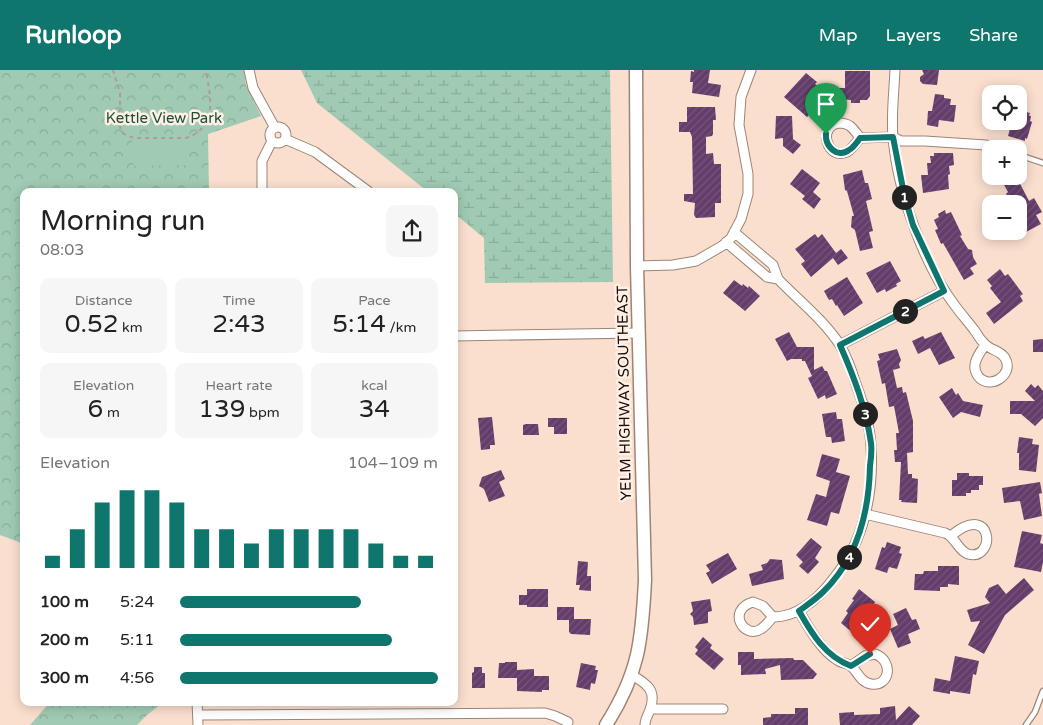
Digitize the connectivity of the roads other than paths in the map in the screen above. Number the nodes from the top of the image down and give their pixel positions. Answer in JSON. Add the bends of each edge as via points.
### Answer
{"nodes":[{"id":1,"x":249,"y":70,"type":"edge"},
{"id":2,"x":636,"y":70,"type":"edge"},
{"id":3,"x":751,"y":70,"type":"edge"},
{"id":4,"x":894,"y":70,"type":"edge"},
{"id":5,"x":275,"y":128,"type":"junction"},
{"id":6,"x":893,"y":137,"type":"junction"},
{"id":7,"x":860,"y":138,"type":"dead end"},
{"id":8,"x":285,"y":139,"type":"junction"},
{"id":9,"x":272,"y":141,"type":"junction"},
{"id":10,"x":982,"y":146,"type":"edge"},
{"id":11,"x":1027,"y":158,"type":"edge"},
{"id":12,"x":1043,"y":163,"type":"edge"},
{"id":13,"x":262,"y":188,"type":"edge"},
{"id":14,"x":364,"y":188,"type":"edge"},
{"id":15,"x":734,"y":232,"type":"junction"},
{"id":16,"x":726,"y":242,"type":"junction"},
{"id":17,"x":637,"y":266,"type":"junction"},
{"id":18,"x":778,"y":279,"type":"junction"},
{"id":19,"x":944,"y":291,"type":"junction"},
{"id":20,"x":639,"y":333,"type":"junction"},
{"id":21,"x":458,"y":336,"type":"edge"},
{"id":22,"x":840,"y":345,"type":"junction"},
{"id":23,"x":985,"y":345,"type":"dead end"},
{"id":24,"x":865,"y":514,"type":"junction"},
{"id":25,"x":952,"y":535,"type":"dead end"},
{"id":26,"x":799,"y":611,"type":"junction"},
{"id":27,"x":773,"y":617,"type":"dead end"},
{"id":28,"x":851,"y":666,"type":"dead end"},
{"id":29,"x":632,"y":675,"type":"junction"},
{"id":30,"x":1043,"y":692,"type":"edge"},
{"id":31,"x":197,"y":706,"type":"edge"},
{"id":32,"x":650,"y":709,"type":"junction"},
{"id":33,"x":723,"y":709,"type":"dead end"},
{"id":34,"x":198,"y":715,"type":"junction"},
{"id":35,"x":568,"y":722,"type":"dead end"},
{"id":36,"x":198,"y":725,"type":"edge"},
{"id":37,"x":606,"y":725,"type":"edge"},
{"id":38,"x":645,"y":725,"type":"edge"},
{"id":39,"x":1026,"y":725,"type":"edge"}],
"edges":[{"from":1,"to":5,"type":"street","via":[[253,88]]},
{"from":2,"to":17,"type":"main road","name":"YELM HIGHWAY SOUTHEAST"},
{"from":3,"to":15,"type":"street","via":[[741,97],[739,125],[748,174],[748,194]]},
{"from":4,"to":6,"type":"street"},
{"from":5,"to":8,"type":"street","via":[[284,130]]},
{"from":5,"to":9,"type":"street","via":[[269,135]]},
{"from":6,"to":7,"type":"street"},
{"from":6,"to":10,"type":"street","via":[[901,141]]},
{"from":6,"to":19,"type":"street","via":[[913,225]]},
{"from":8,"to":9,"type":"street","via":[[280,143]]},
{"from":8,"to":14,"type":"street","via":[[315,152]]},
{"from":9,"to":13,"type":"street","via":[[262,161]]},
{"from":11,"to":12,"type":"lane"},
{"from":15,"to":16,"type":"street"},
{"from":15,"to":18,"type":"street","via":[[773,265]]},
{"from":16,"to":17,"type":"street","via":[[696,261]]},
{"from":16,"to":18,"type":"street","via":[[767,276]]},
{"from":17,"to":20,"type":"main road","name":"YELM HIGHWAY SOUTHEAST"},
{"from":18,"to":22,"type":"street"},
{"from":19,"to":22,"type":"street"},
{"from":19,"to":23,"type":"street"},
{"from":20,"to":21,"type":"street"},
{"from":20,"to":29,"type":"main road","name":"YELM HIGHWAY SOUTHEAST","via":[[645,580],[643,624]]},
{"from":22,"to":24,"type":"street","via":[[863,404],[871,445]]},
{"from":24,"to":25,"type":"street"},
{"from":24,"to":26,"type":"street","via":[[854,549],[842,569],[824,591]]},
{"from":26,"to":27,"type":"street"},
{"from":26,"to":28,"type":"street","via":[[825,649]]},
{"from":29,"to":32,"type":"street","via":[[651,690]]},
{"from":29,"to":37,"type":"main road","name":"YELM HIGHWAY SOUTHEAST"},
{"from":30,"to":39,"type":"lane"},
{"from":31,"to":34,"type":"street"},
{"from":32,"to":33,"type":"street"},
{"from":32,"to":38,"type":"street"},
{"from":34,"to":35,"type":"street","via":[[545,713]]},
{"from":34,"to":36,"type":"street"}]}
